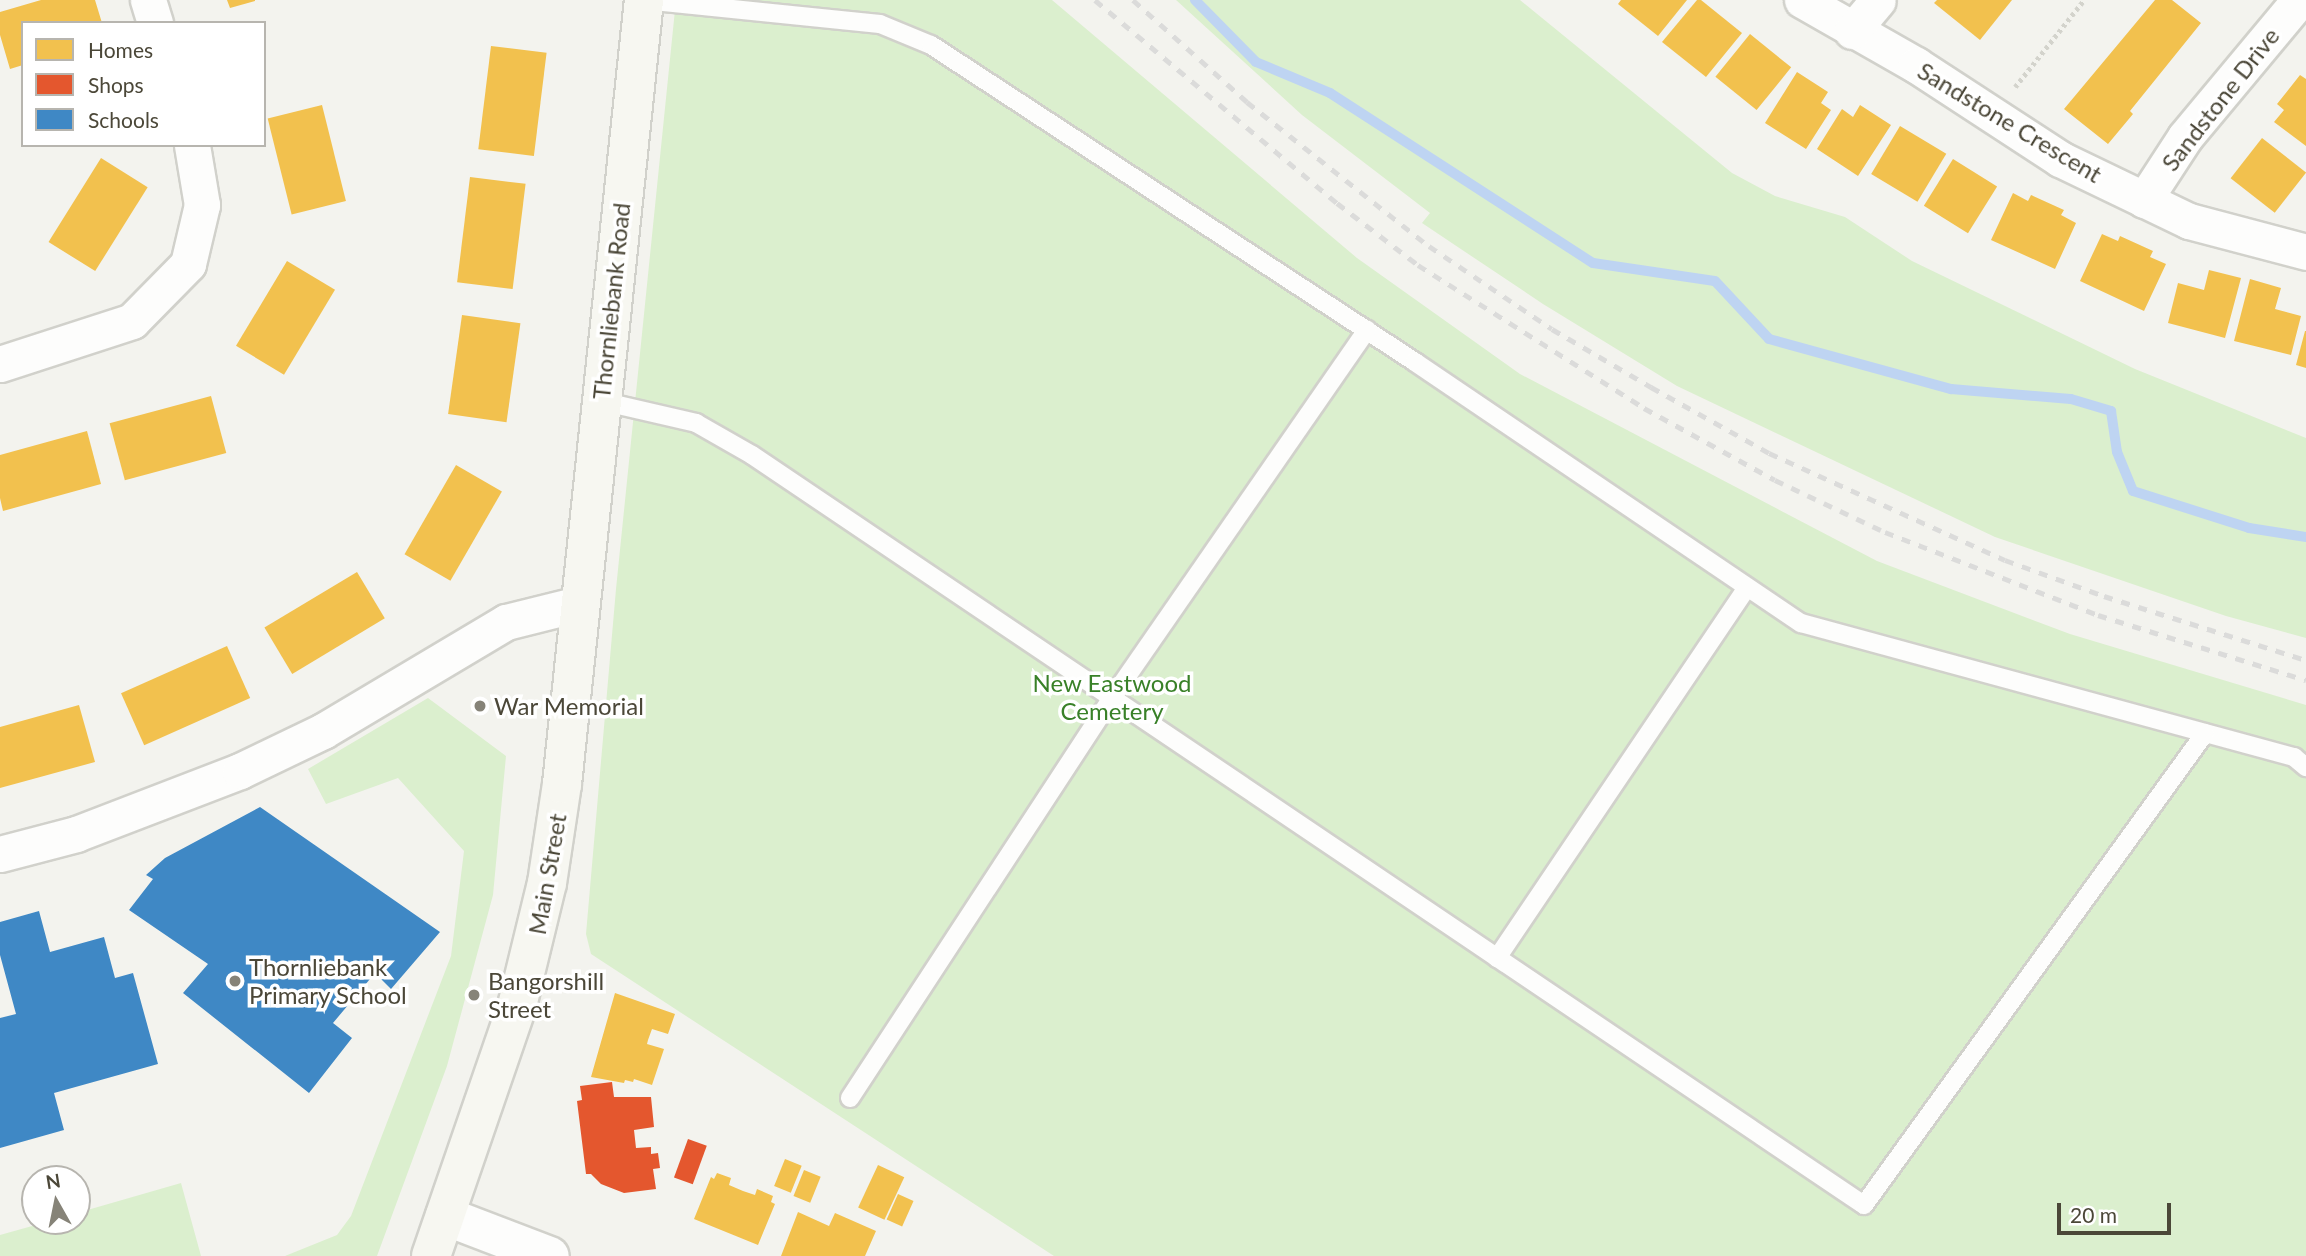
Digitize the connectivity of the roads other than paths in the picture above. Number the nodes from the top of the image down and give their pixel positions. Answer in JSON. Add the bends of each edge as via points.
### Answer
{"nodes":[{"id":1,"x":148,"y":0,"type":"edge"},
{"id":2,"x":643,"y":0,"type":"edge"},
{"id":3,"x":1802,"y":0,"type":"edge"},
{"id":4,"x":1878,"y":0,"type":"edge"},
{"id":5,"x":2299,"y":0,"type":"edge"},
{"id":6,"x":154,"y":21,"type":"edge"},
{"id":7,"x":1853,"y":31,"type":"junction"},
{"id":8,"x":192,"y":147,"type":"edge"},
{"id":9,"x":2144,"y":200,"type":"junction"},
{"id":10,"x":2306,"y":252,"type":"edge"},
{"id":11,"x":1367,"y":330,"type":"junction"},
{"id":12,"x":0,"y":364,"type":"edge"},
{"id":13,"x":601,"y":401,"type":"junction"},
{"id":14,"x":1747,"y":587,"type":"junction"},
{"id":15,"x":582,"y":603,"type":"junction"},
{"id":16,"x":1112,"y":698,"type":"junction"},
{"id":17,"x":2205,"y":733,"type":"junction"},
{"id":18,"x":2306,"y":767,"type":"edge"},
{"id":19,"x":0,"y":854,"type":"edge"},
{"id":20,"x":1497,"y":958,"type":"junction"},
{"id":21,"x":850,"y":1098,"type":"dead end"},
{"id":22,"x":445,"y":1216,"type":"junction"},
{"id":23,"x":430,"y":1256,"type":"edge"},
{"id":24,"x":550,"y":1256,"type":"edge"}],
"edges":[{"from":1,"to":6,"type":"street"},
{"from":2,"to":11,"type":"lane","via":[[880,24],[932,46]]},
{"from":2,"to":13,"type":"main road","name":"Thornliebank Road"},
{"from":3,"to":7,"type":"street","name":"Sandstone Crescent"},
{"from":4,"to":7,"type":"street"},
{"from":5,"to":9,"type":"street","name":"Sandstone Drive","via":[[2185,137]]},
{"from":7,"to":9,"type":"street","name":"Sandstone Crescent","via":[[1916,65],[2060,159]]},
{"from":8,"to":12,"type":"street","via":[[202,205],[188,264],[132,321]]},
{"from":9,"to":10,"type":"street","name":"Sandstone Crescent","via":[[2189,221]]},
{"from":11,"to":14,"type":"lane"},
{"from":11,"to":16,"type":"lane"},
{"from":13,"to":15,"type":"main road","name":"Thornliebank Road"},
{"from":13,"to":16,"type":"lane","via":[[696,423],[752,455]]},
{"from":14,"to":17,"type":"lane","via":[[1801,623]]},
{"from":14,"to":20,"type":"lane"},
{"from":15,"to":19,"type":"street","via":[[506,622],[323,731],[240,771],[76,834]]},
{"from":15,"to":22,"type":"main road","name":"Main Street","via":[[562,784],[535,941]]},
{"from":16,"to":20,"type":"lane"},
{"from":16,"to":21,"type":"lane"},
{"from":17,"to":18,"type":"lane","via":[[2294,757]]},
{"from":17,"to":20,"type":"lane","via":[[1864,1205]]},
{"from":22,"to":23,"type":"main road","name":"Main Street"},
{"from":22,"to":24,"type":"street"}]}
